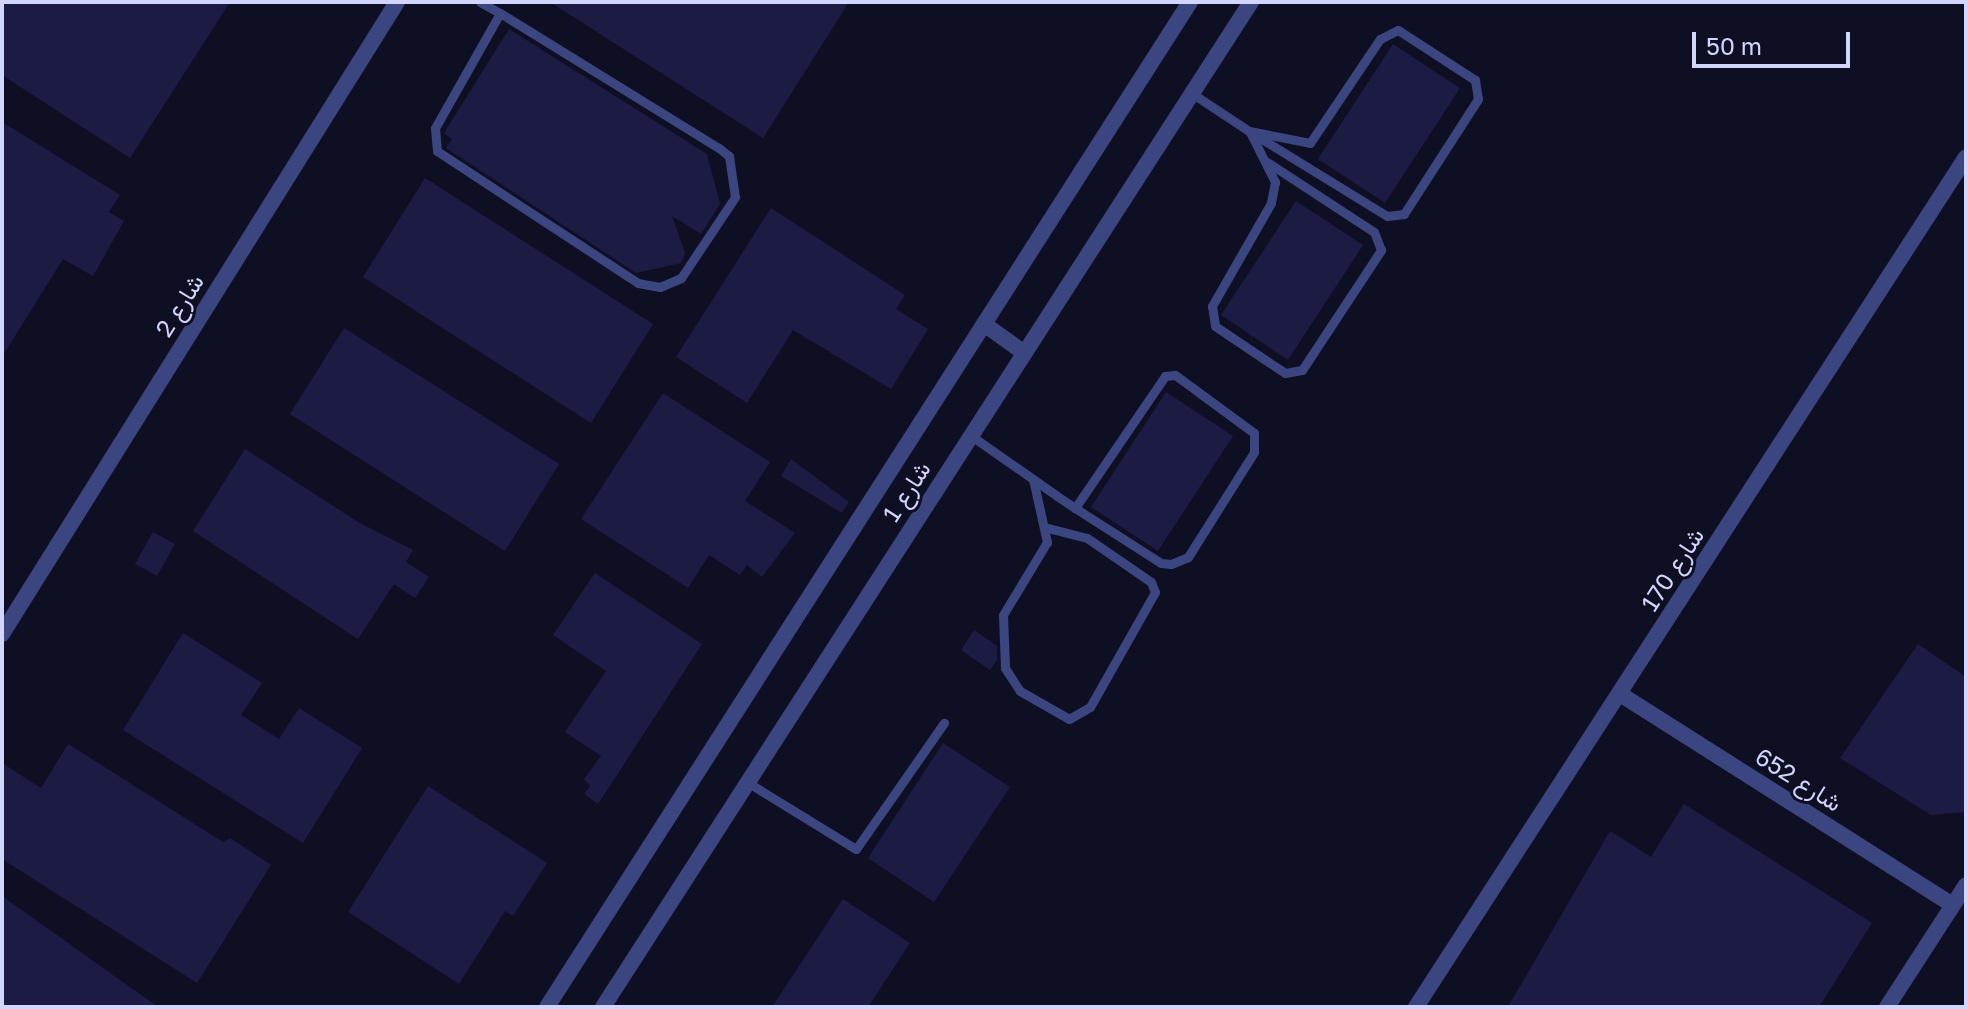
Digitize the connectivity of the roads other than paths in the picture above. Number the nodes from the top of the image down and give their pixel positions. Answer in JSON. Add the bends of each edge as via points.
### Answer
{"nodes":[{"id":1,"x":397,"y":2,"type":"edge"},
{"id":2,"x":480,"y":2,"type":"edge"},
{"id":3,"x":1190,"y":2,"type":"edge"},
{"id":4,"x":1251,"y":2,"type":"edge"},
{"id":5,"x":500,"y":13,"type":"junction"},
{"id":6,"x":1193,"y":94,"type":"junction"},
{"id":7,"x":1249,"y":131,"type":"junction"},
{"id":8,"x":1966,"y":157,"type":"edge"},
{"id":9,"x":1267,"y":162,"type":"junction"},
{"id":10,"x":984,"y":324,"type":"junction"},
{"id":11,"x":1023,"y":352,"type":"junction"},
{"id":12,"x":970,"y":435,"type":"junction"},
{"id":13,"x":1033,"y":479,"type":"junction"},
{"id":14,"x":1075,"y":508,"type":"junction"},
{"id":15,"x":1048,"y":528,"type":"junction"},
{"id":16,"x":2,"y":634,"type":"edge"},
{"id":17,"x":1620,"y":694,"type":"junction"},
{"id":18,"x":944,"y":723,"type":"dead end"},
{"id":19,"x":747,"y":782,"type":"junction"},
{"id":20,"x":1966,"y":885,"type":"edge"},
{"id":21,"x":1953,"y":905,"type":"junction"},
{"id":22,"x":547,"y":1007,"type":"edge"},
{"id":23,"x":603,"y":1007,"type":"edge"},
{"id":24,"x":1416,"y":1007,"type":"edge"},
{"id":25,"x":1887,"y":1007,"type":"edge"}],
"edges":[{"from":1,"to":16,"type":"street","name":"شارع 2"},
{"from":2,"to":5,"type":"lane"},
{"from":3,"to":10,"type":"street","name":"شارع 1"},
{"from":4,"to":6,"type":"street","name":"شارع 1"},
{"from":5,"to":5,"type":"lane","via":[[729,156],[735,197],[681,278],[660,287],[638,283],[437,151],[435,128]]},
{"from":6,"to":7,"type":"lane"},
{"from":6,"to":11,"type":"street","name":"شارع 1"},
{"from":7,"to":7,"type":"lane","via":[[1310,143],[1380,39],[1398,30],[1475,80],[1478,99],[1404,214],[1387,216]]},
{"from":7,"to":9,"type":"lane"},
{"from":8,"to":17,"type":"street","name":"شارع 170"},
{"from":9,"to":9,"type":"lane","via":[[1275,182],[1271,203],[1212,306],[1215,326],[1285,373],[1302,370],[1381,250],[1374,232]]},
{"from":10,"to":11,"type":"street"},
{"from":10,"to":22,"type":"street","name":"شارع 1"},
{"from":11,"to":12,"type":"street","name":"شارع 1"},
{"from":12,"to":13,"type":"lane"},
{"from":12,"to":19,"type":"street","name":"شارع 1"},
{"from":13,"to":14,"type":"lane"},
{"from":13,"to":15,"type":"lane"},
{"from":14,"to":14,"type":"lane","via":[[1161,563],[1178,563],[1188,557],[1254,452],[1254,433],[1175,375],[1165,376]]},
{"from":15,"to":15,"type":"lane","via":[[1040,561],[1003,615],[1005,668],[1020,691],[1069,719],[1090,707],[1155,592],[1151,582],[1087,538]]},
{"from":17,"to":21,"type":"street","name":"شارع 652"},
{"from":17,"to":24,"type":"street","name":"شارع 170"},
{"from":18,"to":19,"type":"lane","via":[[856,849]]},
{"from":19,"to":23,"type":"street","name":"شارع 1"},
{"from":20,"to":21,"type":"street"},
{"from":21,"to":25,"type":"street"}]}
